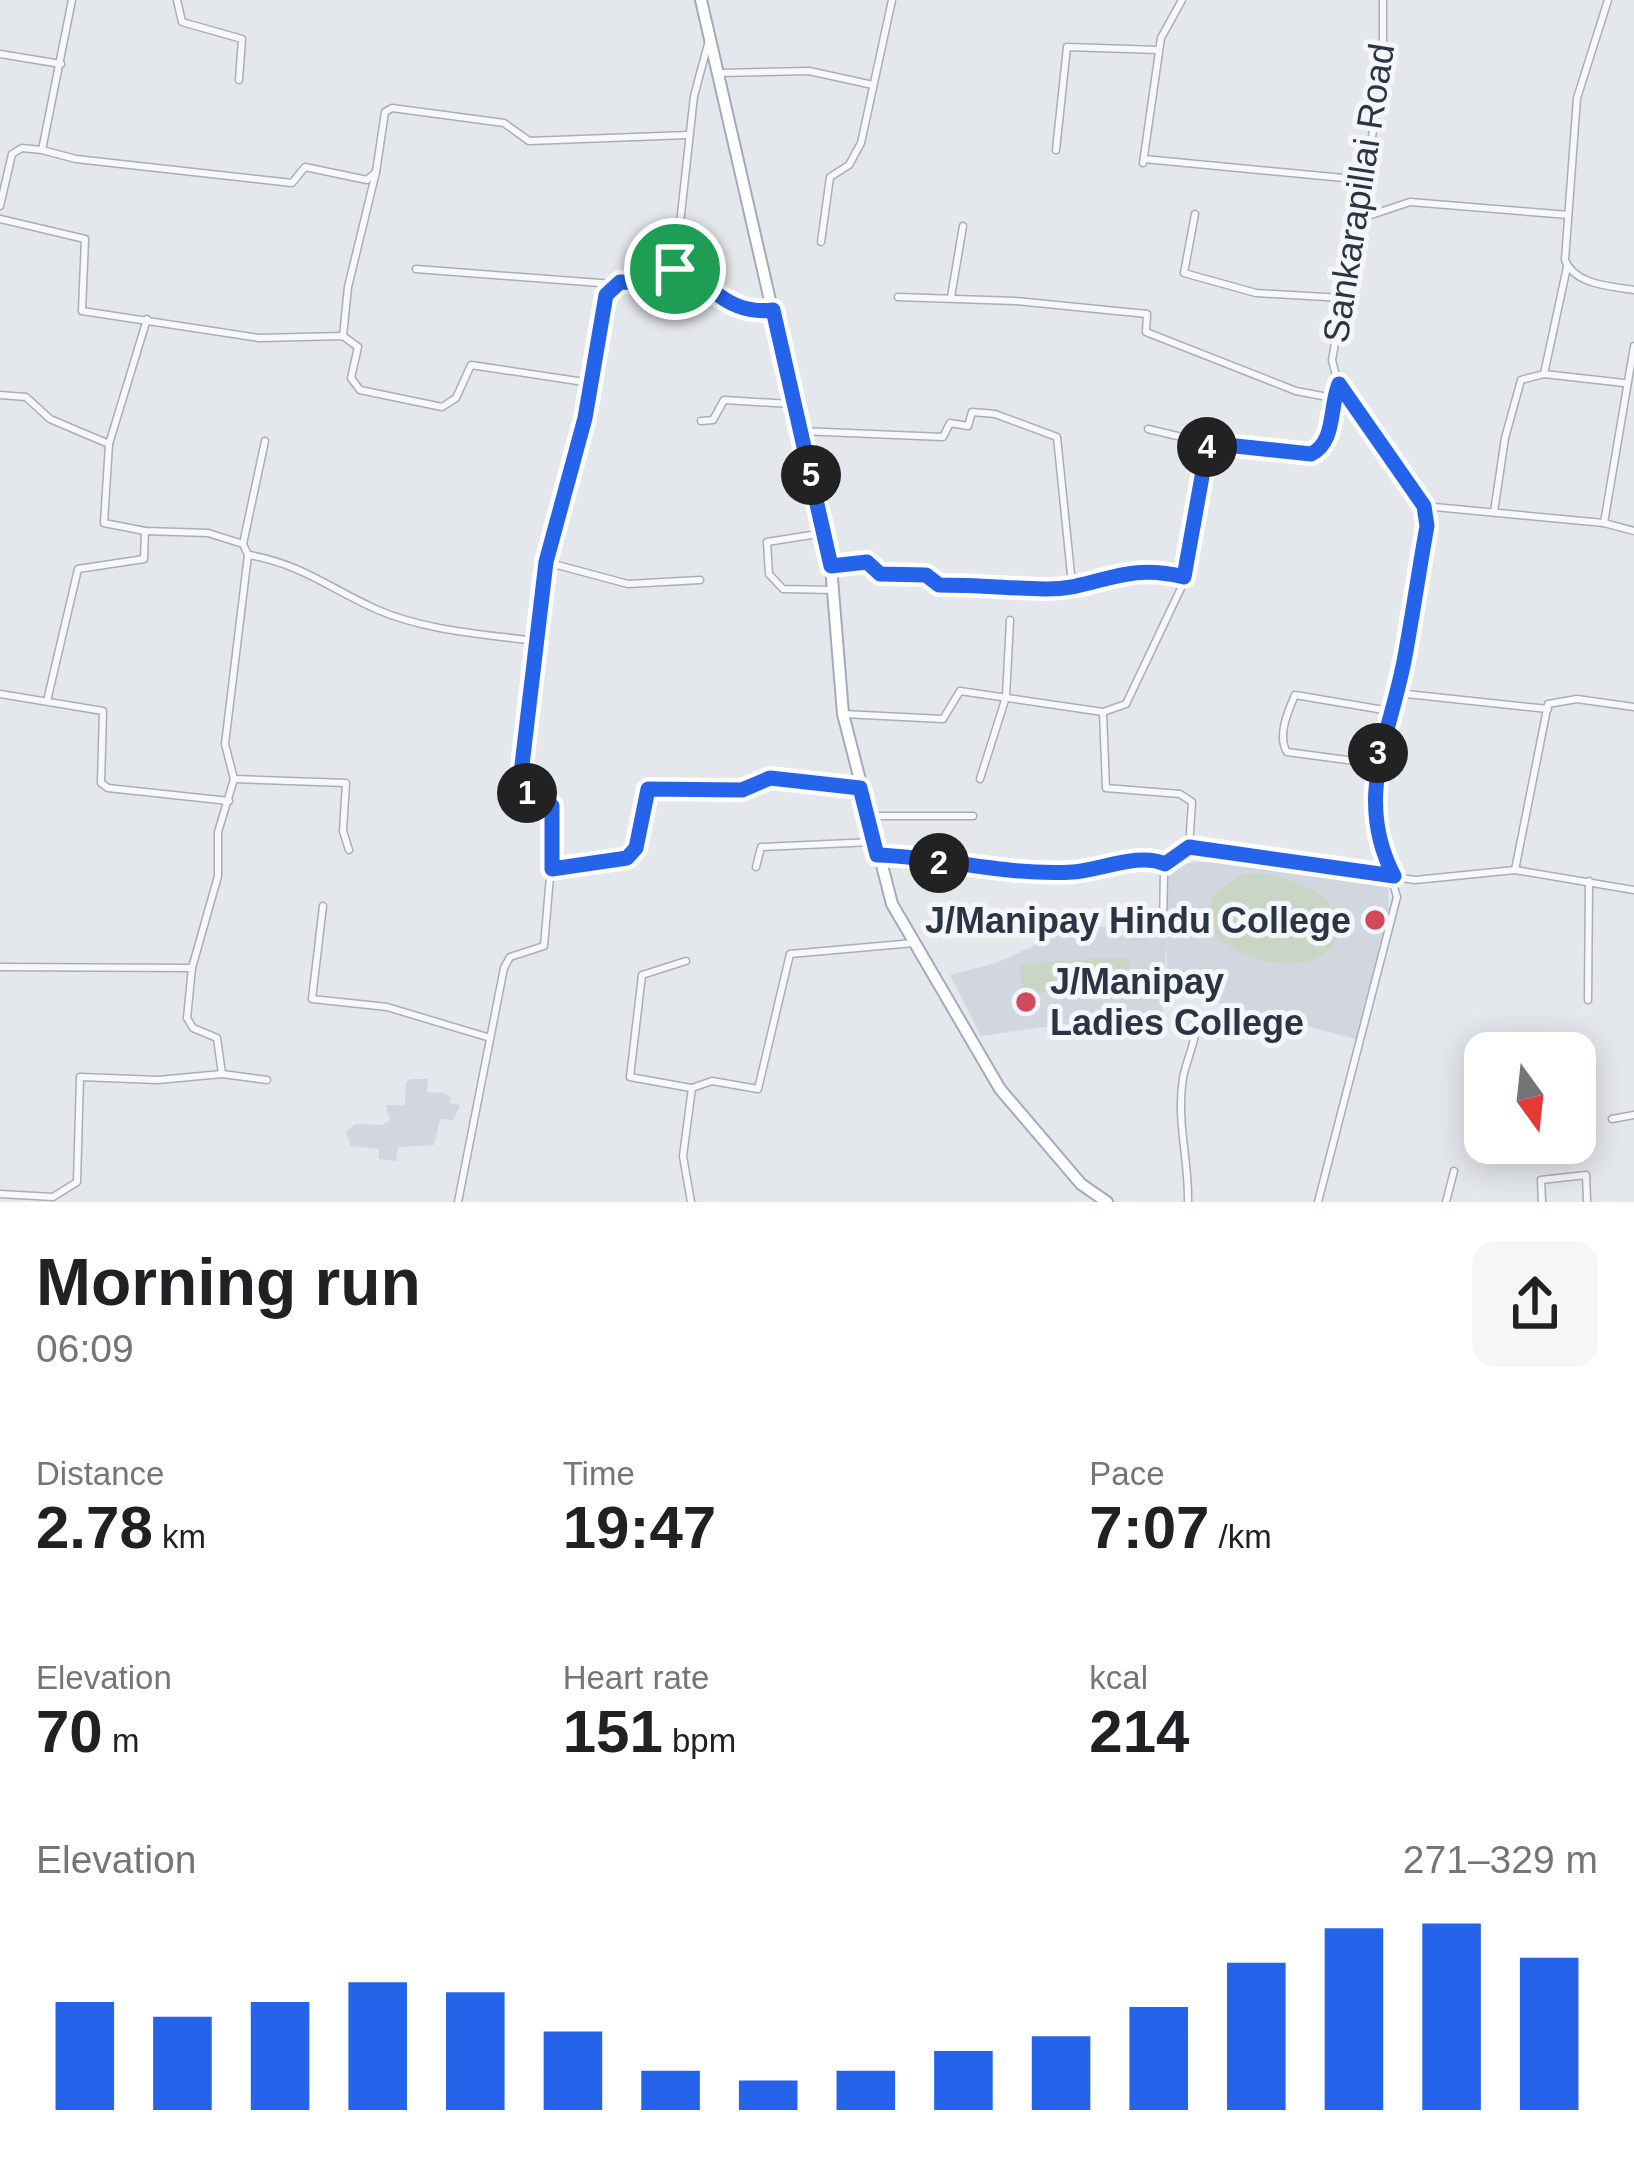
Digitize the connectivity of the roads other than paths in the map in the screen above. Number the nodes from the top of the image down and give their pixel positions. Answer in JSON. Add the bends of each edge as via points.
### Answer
{"nodes":[{"id":1,"x":72,"y":0,"type":"edge"},
{"id":2,"x":177,"y":0,"type":"edge"},
{"id":3,"x":701,"y":0,"type":"edge"},
{"id":4,"x":892,"y":0,"type":"edge"},
{"id":5,"x":1182,"y":0,"type":"edge"},
{"id":6,"x":1384,"y":0,"type":"edge"},
{"id":7,"x":1608,"y":0,"type":"edge"},
{"id":8,"x":709,"y":40,"type":"junction"},
{"id":9,"x":1159,"y":50,"type":"junction"},
{"id":10,"x":0,"y":54,"type":"edge"},
{"id":11,"x":61,"y":64,"type":"junction"},
{"id":12,"x":716,"y":73,"type":"junction"},
{"id":13,"x":239,"y":80,"type":"dead end"},
{"id":14,"x":874,"y":86,"type":"junction"},
{"id":15,"x":688,"y":135,"type":"junction"},
{"id":16,"x":42,"y":150,"type":"junction"},
{"id":17,"x":1056,"y":150,"type":"dead end"},
{"id":18,"x":376,"y":172,"type":"junction"},
{"id":19,"x":1365,"y":180,"type":"junction"},
{"id":20,"x":0,"y":206,"type":"edge"},
{"id":21,"x":1195,"y":214,"type":"dead end"},
{"id":22,"x":1568,"y":215,"type":"junction"},
{"id":23,"x":0,"y":219,"type":"edge"},
{"id":24,"x":1356,"y":220,"type":"junction"},
{"id":25,"x":963,"y":226,"type":"dead end"},
{"id":26,"x":676,"y":239,"type":"junction"},
{"id":27,"x":821,"y":242,"type":"dead end"},
{"id":28,"x":1567,"y":267,"type":"junction"},
{"id":29,"x":416,"y":269,"type":"dead end"},
{"id":30,"x":614,"y":284,"type":"junction"},
{"id":31,"x":1634,"y":290,"type":"edge"},
{"id":32,"x":898,"y":297,"type":"dead end"},
{"id":33,"x":951,"y":297,"type":"junction"},
{"id":34,"x":1343,"y":298,"type":"junction"},
{"id":35,"x":773,"y":310,"type":"junction"},
{"id":36,"x":147,"y":319,"type":"junction"},
{"id":37,"x":343,"y":336,"type":"junction"},
{"id":38,"x":1634,"y":346,"type":"edge"},
{"id":39,"x":1544,"y":374,"type":"junction"},
{"id":40,"x":591,"y":382,"type":"junction"},
{"id":41,"x":1624,"y":383,"type":"junction"},
{"id":42,"x":1339,"y":384,"type":"junction"},
{"id":43,"x":0,"y":395,"type":"edge"},
{"id":44,"x":1333,"y":398,"type":"junction"},
{"id":45,"x":795,"y":404,"type":"junction"},
{"id":46,"x":701,"y":421,"type":"dead end"},
{"id":47,"x":1148,"y":429,"type":"dead end"},
{"id":48,"x":801,"y":431,"type":"junction"},
{"id":49,"x":265,"y":441,"type":"dead end"},
{"id":50,"x":1208,"y":443,"type":"junction"},
{"id":51,"x":110,"y":444,"type":"junction"},
{"id":52,"x":1424,"y":506,"type":"junction"},
{"id":53,"x":1494,"y":512,"type":"junction"},
{"id":54,"x":1604,"y":523,"type":"junction"},
{"id":55,"x":145,"y":531,"type":"junction"},
{"id":56,"x":1634,"y":531,"type":"edge"},
{"id":57,"x":824,"y":533,"type":"junction"},
{"id":58,"x":243,"y":544,"type":"junction"},
{"id":59,"x":248,"y":555,"type":"junction"},
{"id":60,"x":546,"y":562,"type":"junction"},
{"id":61,"x":831,"y":566,"type":"junction"},
{"id":62,"x":1184,"y":577,"type":"junction"},
{"id":63,"x":700,"y":580,"type":"dead end"},
{"id":64,"x":1072,"y":584,"type":"junction"},
{"id":65,"x":833,"y":590,"type":"junction"},
{"id":66,"x":1010,"y":620,"type":"dead end"},
{"id":67,"x":535,"y":641,"type":"junction"},
{"id":68,"x":1397,"y":693,"type":"junction"},
{"id":69,"x":0,"y":694,"type":"edge"},
{"id":70,"x":1006,"y":697,"type":"junction"},
{"id":71,"x":47,"y":700,"type":"junction"},
{"id":72,"x":1634,"y":707,"type":"edge"},
{"id":73,"x":1548,"y":709,"type":"junction"},
{"id":74,"x":1390,"y":711,"type":"junction"},
{"id":75,"x":1102,"y":712,"type":"junction"},
{"id":76,"x":843,"y":714,"type":"junction"},
{"id":77,"x":1377,"y":764,"type":"junction"},
{"id":78,"x":234,"y":779,"type":"junction"},
{"id":79,"x":980,"y":779,"type":"dead end"},
{"id":80,"x":860,"y":788,"type":"junction"},
{"id":81,"x":229,"y":801,"type":"junction"},
{"id":82,"x":866,"y":816,"type":"junction"},
{"id":83,"x":973,"y":816,"type":"dead end"},
{"id":84,"x":1189,"y":847,"type":"junction"},
{"id":85,"x":875,"y":848,"type":"junction"},
{"id":86,"x":349,"y":850,"type":"dead end"},
{"id":87,"x":1165,"y":864,"type":"junction"},
{"id":88,"x":756,"y":867,"type":"dead end"},
{"id":89,"x":552,"y":869,"type":"junction"},
{"id":90,"x":1516,"y":870,"type":"junction"},
{"id":91,"x":1394,"y":876,"type":"junction"},
{"id":92,"x":1589,"y":881,"type":"junction"},
{"id":93,"x":1634,"y":890,"type":"edge"},
{"id":94,"x":323,"y":906,"type":"dead end"},
{"id":95,"x":1163,"y":926,"type":"dead end"},
{"id":96,"x":917,"y":943,"type":"junction"},
{"id":97,"x":686,"y":961,"type":"dead end"},
{"id":98,"x":0,"y":967,"type":"edge"},
{"id":99,"x":192,"y":968,"type":"junction"},
{"id":100,"x":1588,"y":1000,"type":"dead end"},
{"id":101,"x":1193,"y":1013,"type":"dead end"},
{"id":102,"x":487,"y":1037,"type":"junction"},
{"id":103,"x":222,"y":1074,"type":"junction"},
{"id":104,"x":267,"y":1080,"type":"dead end"},
{"id":105,"x":692,"y":1088,"type":"junction"},
{"id":106,"x":1634,"y":1115,"type":"edge"},
{"id":107,"x":1612,"y":1119,"type":"dead end"},
{"id":108,"x":1454,"y":1171,"type":"dead end"},
{"id":109,"x":0,"y":1194,"type":"edge"},
{"id":110,"x":1587,"y":1200,"type":"edge"},
{"id":111,"x":458,"y":1202,"type":"edge"},
{"id":112,"x":691,"y":1202,"type":"edge"},
{"id":113,"x":1107,"y":1202,"type":"edge"},
{"id":114,"x":1188,"y":1202,"type":"edge"},
{"id":115,"x":1318,"y":1202,"type":"edge"},
{"id":116,"x":1446,"y":1202,"type":"edge"},
{"id":117,"x":1542,"y":1202,"type":"edge"}],
"edges":[{"from":1,"to":11,"type":"street"},
{"from":2,"to":13,"type":"street","via":[[182,22],[242,39]]},
{"from":3,"to":8,"type":"main road"},
{"from":4,"to":14,"type":"street"},
{"from":5,"to":9,"type":"street"},
{"from":6,"to":19,"type":"street","name":"Sankarapillai Road","via":[[1383,75]]},
{"from":7,"to":22,"type":"street","via":[[1577,98]]},
{"from":8,"to":12,"type":"main road"},
{"from":8,"to":15,"type":"street"},
{"from":9,"to":17,"type":"street","via":[[1067,47]]},
{"from":9,"to":19,"type":"street","via":[[1144,161]]},
{"from":10,"to":11,"type":"street"},
{"from":11,"to":16,"type":"street"},
{"from":12,"to":14,"type":"street","via":[[808,71]]},
{"from":12,"to":35,"type":"main road"},
{"from":14,"to":27,"type":"street","via":[[861,143],[830,177]]},
{"from":15,"to":18,"type":"street","via":[[529,141],[503,123],[392,108]]},
{"from":15,"to":26,"type":"street"},
{"from":16,"to":18,"type":"street","via":[[277,183],[292,183],[304,167],[367,180]]},
{"from":16,"to":20,"type":"street","via":[[12,154]]},
{"from":18,"to":37,"type":"street"},
{"from":19,"to":24,"type":"street","name":"Sankarapillai Road"},
{"from":21,"to":34,"type":"street","via":[[1184,273],[1256,292]]},
{"from":22,"to":24,"type":"street","via":[[1410,202]]},
{"from":22,"to":28,"type":"street"},
{"from":23,"to":36,"type":"street","via":[[86,239],[82,311]]},
{"from":24,"to":34,"type":"street","name":"Sankarapillai Road"},
{"from":25,"to":33,"type":"street"},
{"from":26,"to":30,"type":"street","via":[[667,284]]},
{"from":26,"to":35,"type":"street","via":[[709,289],[742,308]]},
{"from":28,"to":31,"type":"street","via":[[1593,283]]},
{"from":28,"to":39,"type":"street"},
{"from":29,"to":30,"type":"street"},
{"from":30,"to":40,"type":"street"},
{"from":32,"to":33,"type":"street"},
{"from":33,"to":44,"type":"street","via":[[1147,314],[1146,332]]},
{"from":34,"to":42,"type":"street","name":"Sankarapillai Road","via":[[1332,361]]},
{"from":35,"to":45,"type":"main road"},
{"from":36,"to":37,"type":"street","via":[[259,338]]},
{"from":36,"to":51,"type":"street"},
{"from":37,"to":40,"type":"street","via":[[358,347],[352,386],[442,407],[456,398],[471,365]]},
{"from":38,"to":41,"type":"street"},
{"from":39,"to":41,"type":"street"},
{"from":39,"to":53,"type":"street","via":[[1530,374],[1517,389]]},
{"from":40,"to":60,"type":"street"},
{"from":41,"to":54,"type":"street"},
{"from":42,"to":44,"type":"street"},
{"from":42,"to":52,"type":"street","name":"Sankarapillai Road"},
{"from":43,"to":51,"type":"street","via":[[26,397],[50,419]]},
{"from":44,"to":50,"type":"street","via":[[1328,437],[1311,454]]},
{"from":45,"to":46,"type":"street","via":[[724,400],[713,420]]},
{"from":45,"to":48,"type":"main road"},
{"from":47,"to":50,"type":"street"},
{"from":48,"to":57,"type":"main road"},
{"from":48,"to":64,"type":"street","via":[[943,437],[950,423],[968,426],[973,412],[1047,429],[1057,436]]},
{"from":49,"to":58,"type":"street"},
{"from":50,"to":62,"type":"street"},
{"from":51,"to":55,"type":"street","via":[[102,518],[107,526]]},
{"from":52,"to":53,"type":"street"},
{"from":52,"to":68,"type":"street"},
{"from":53,"to":54,"type":"street"},
{"from":54,"to":56,"type":"street"},
{"from":55,"to":58,"type":"street","via":[[208,533]]},
{"from":55,"to":71,"type":"street","via":[[145,559],[78,569]]},
{"from":57,"to":61,"type":"main road"},
{"from":57,"to":65,"type":"street","via":[[767,542],[769,574],[783,589]]},
{"from":58,"to":59,"type":"street"},
{"from":59,"to":67,"type":"street","via":[[307,569],[410,622]]},
{"from":59,"to":78,"type":"street","via":[[225,744]]},
{"from":60,"to":63,"type":"street","via":[[628,584]]},
{"from":60,"to":67,"type":"street"},
{"from":61,"to":64,"type":"street","via":[[867,562],[880,574],[926,575],[939,585]]},
{"from":61,"to":65,"type":"main road"},
{"from":62,"to":64,"type":"street","via":[[1152,569]]},
{"from":62,"to":75,"type":"street","via":[[1126,704]]},
{"from":65,"to":76,"type":"main road"},
{"from":66,"to":70,"type":"street"},
{"from":67,"to":89,"type":"street","via":[[524,787],[552,806]]},
{"from":68,"to":73,"type":"street"},
{"from":68,"to":74,"type":"street"},
{"from":69,"to":71,"type":"street"},
{"from":70,"to":75,"type":"street"},
{"from":70,"to":76,"type":"street","via":[[960,691],[943,719]]},
{"from":70,"to":79,"type":"street"},
{"from":71,"to":81,"type":"street","via":[[104,711],[100,770],[108,788]]},
{"from":72,"to":73,"type":"street","via":[[1577,699],[1552,700]]},
{"from":73,"to":90,"type":"street"},
{"from":74,"to":77,"type":"street"},
{"from":74,"to":77,"type":"street","via":[[1295,695],[1286,723],[1288,752]]},
{"from":75,"to":84,"type":"street","via":[[1106,788],[1188,796]]},
{"from":76,"to":80,"type":"main road"},
{"from":77,"to":91,"type":"street","via":[[1379,836]]},
{"from":78,"to":81,"type":"street"},
{"from":78,"to":86,"type":"street","via":[[346,783]]},
{"from":80,"to":82,"type":"main road"},
{"from":80,"to":89,"type":"street","via":[[770,778],[742,790],[648,789],[627,858]]},
{"from":81,"to":99,"type":"street"},
{"from":82,"to":83,"type":"street"},
{"from":82,"to":85,"type":"main road"},
{"from":84,"to":87,"type":"street"},
{"from":84,"to":91,"type":"street"},
{"from":85,"to":87,"type":"street","via":[[1010,873]]},
{"from":85,"to":88,"type":"street","via":[[761,847]]},
{"from":85,"to":96,"type":"main road","via":[[892,904]]},
{"from":87,"to":95,"type":"street"},
{"from":89,"to":102,"type":"street","via":[[544,946],[510,957]]},
{"from":90,"to":91,"type":"street","via":[[1440,881]]},
{"from":90,"to":92,"type":"street"},
{"from":91,"to":115,"type":"street","via":[[1387,948]]},
{"from":92,"to":93,"type":"street"},
{"from":92,"to":100,"type":"street"},
{"from":94,"to":102,"type":"street","via":[[312,999],[387,1007]]},
{"from":96,"to":105,"type":"street","via":[[794,950],[758,1089],[712,1082]]},
{"from":96,"to":113,"type":"main road","via":[[1000,1089],[1081,1184]]},
{"from":97,"to":105,"type":"street","via":[[642,975],[630,1077]]},
{"from":98,"to":99,"type":"street"},
{"from":99,"to":103,"type":"street","via":[[187,1018],[217,1038]]},
{"from":101,"to":114,"type":"street","via":[[1198,1026],[1179,1131],[1189,1162]]},
{"from":102,"to":111,"type":"street"},
{"from":103,"to":104,"type":"street"},
{"from":103,"to":109,"type":"street","via":[[80,1077],[76,1182],[53,1197]]},
{"from":105,"to":112,"type":"street","via":[[683,1156]]},
{"from":106,"to":107,"type":"street"},
{"from":108,"to":116,"type":"street"},
{"from":110,"to":117,"type":"street","via":[[1586,1175],[1570,1174],[1541,1180]]}]}
